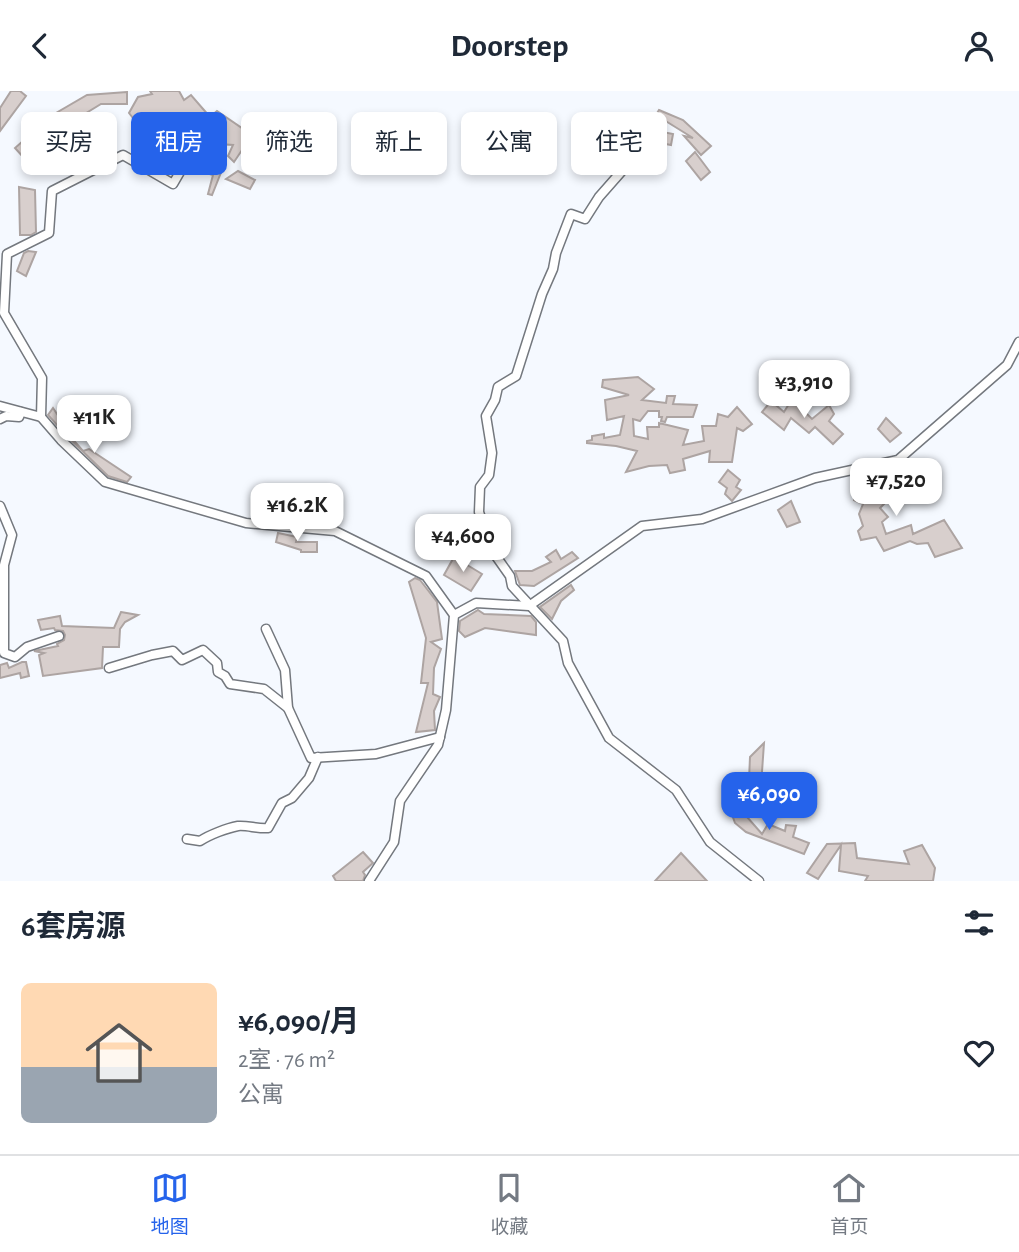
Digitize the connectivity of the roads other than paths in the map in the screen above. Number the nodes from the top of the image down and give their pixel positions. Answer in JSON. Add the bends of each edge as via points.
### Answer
{"nodes":[{"id":1,"x":131,"y":160,"type":"edge"},
{"id":2,"x":157,"y":175,"type":"edge"},
{"id":3,"x":178,"y":175,"type":"edge"},
{"id":4,"x":618,"y":175,"type":"edge"},
{"id":5,"x":2,"y":314,"type":"edge"},
{"id":6,"x":1019,"y":342,"type":"edge"},
{"id":7,"x":0,"y":406,"type":"edge"},
{"id":8,"x":21,"y":412,"type":"junction"},
{"id":9,"x":41,"y":417,"type":"junction"},
{"id":10,"x":0,"y":419,"type":"edge"},
{"id":11,"x":0,"y":506,"type":"edge"},
{"id":12,"x":529,"y":606,"type":"junction"},
{"id":13,"x":454,"y":615,"type":"junction"},
{"id":14,"x":266,"y":629,"type":"dead end"},
{"id":15,"x":59,"y":636,"type":"dead end"},
{"id":16,"x":109,"y":668,"type":"dead end"},
{"id":17,"x":288,"y":708,"type":"junction"},
{"id":18,"x":440,"y":737,"type":"junction"},
{"id":19,"x":318,"y":757,"type":"junction"},
{"id":20,"x":187,"y":839,"type":"dead end"},
{"id":21,"x":369,"y":881,"type":"edge"},
{"id":22,"x":760,"y":881,"type":"edge"}],
"edges":[{"from":1,"to":5,"type":"street","via":[[122,155],[52,191],[49,233],[7,254]]},
{"from":2,"to":3,"type":"street","via":[[173,184]]},
{"from":4,"to":12,"type":"street","via":[[584,219],[570,214],[516,376],[498,387],[486,416],[492,453],[489,475],[480,487],[479,512],[491,549]]},
{"from":5,"to":9,"type":"street","via":[[42,379]]},
{"from":6,"to":12,"type":"street","via":[[1007,365],[898,460],[815,478],[702,519],[642,526]]},
{"from":7,"to":8,"type":"street"},
{"from":8,"to":9,"type":"street"},
{"from":8,"to":10,"type":"street","via":[[19,417]]},
{"from":9,"to":13,"type":"street","via":[[105,482],[246,523],[335,531],[426,576]]},
{"from":11,"to":15,"type":"street","via":[[12,535],[4,565],[4,653],[15,657],[27,647]]},
{"from":12,"to":13,"type":"street","via":[[476,603]]},
{"from":12,"to":22,"type":"street","via":[[563,641],[568,663],[609,738],[676,790],[710,842]]},
{"from":13,"to":18,"type":"street"},
{"from":14,"to":17,"type":"street","via":[[285,670]]},
{"from":16,"to":17,"type":"street","via":[[173,651],[182,660],[203,650],[230,684],[264,689]]},
{"from":17,"to":19,"type":"street","via":[[311,758]]},
{"from":18,"to":19,"type":"street","via":[[376,754]]},
{"from":18,"to":21,"type":"street","via":[[400,801],[394,842]]},
{"from":19,"to":20,"type":"street","via":[[309,778],[282,803],[268,828],[240,826],[200,841]]}]}
